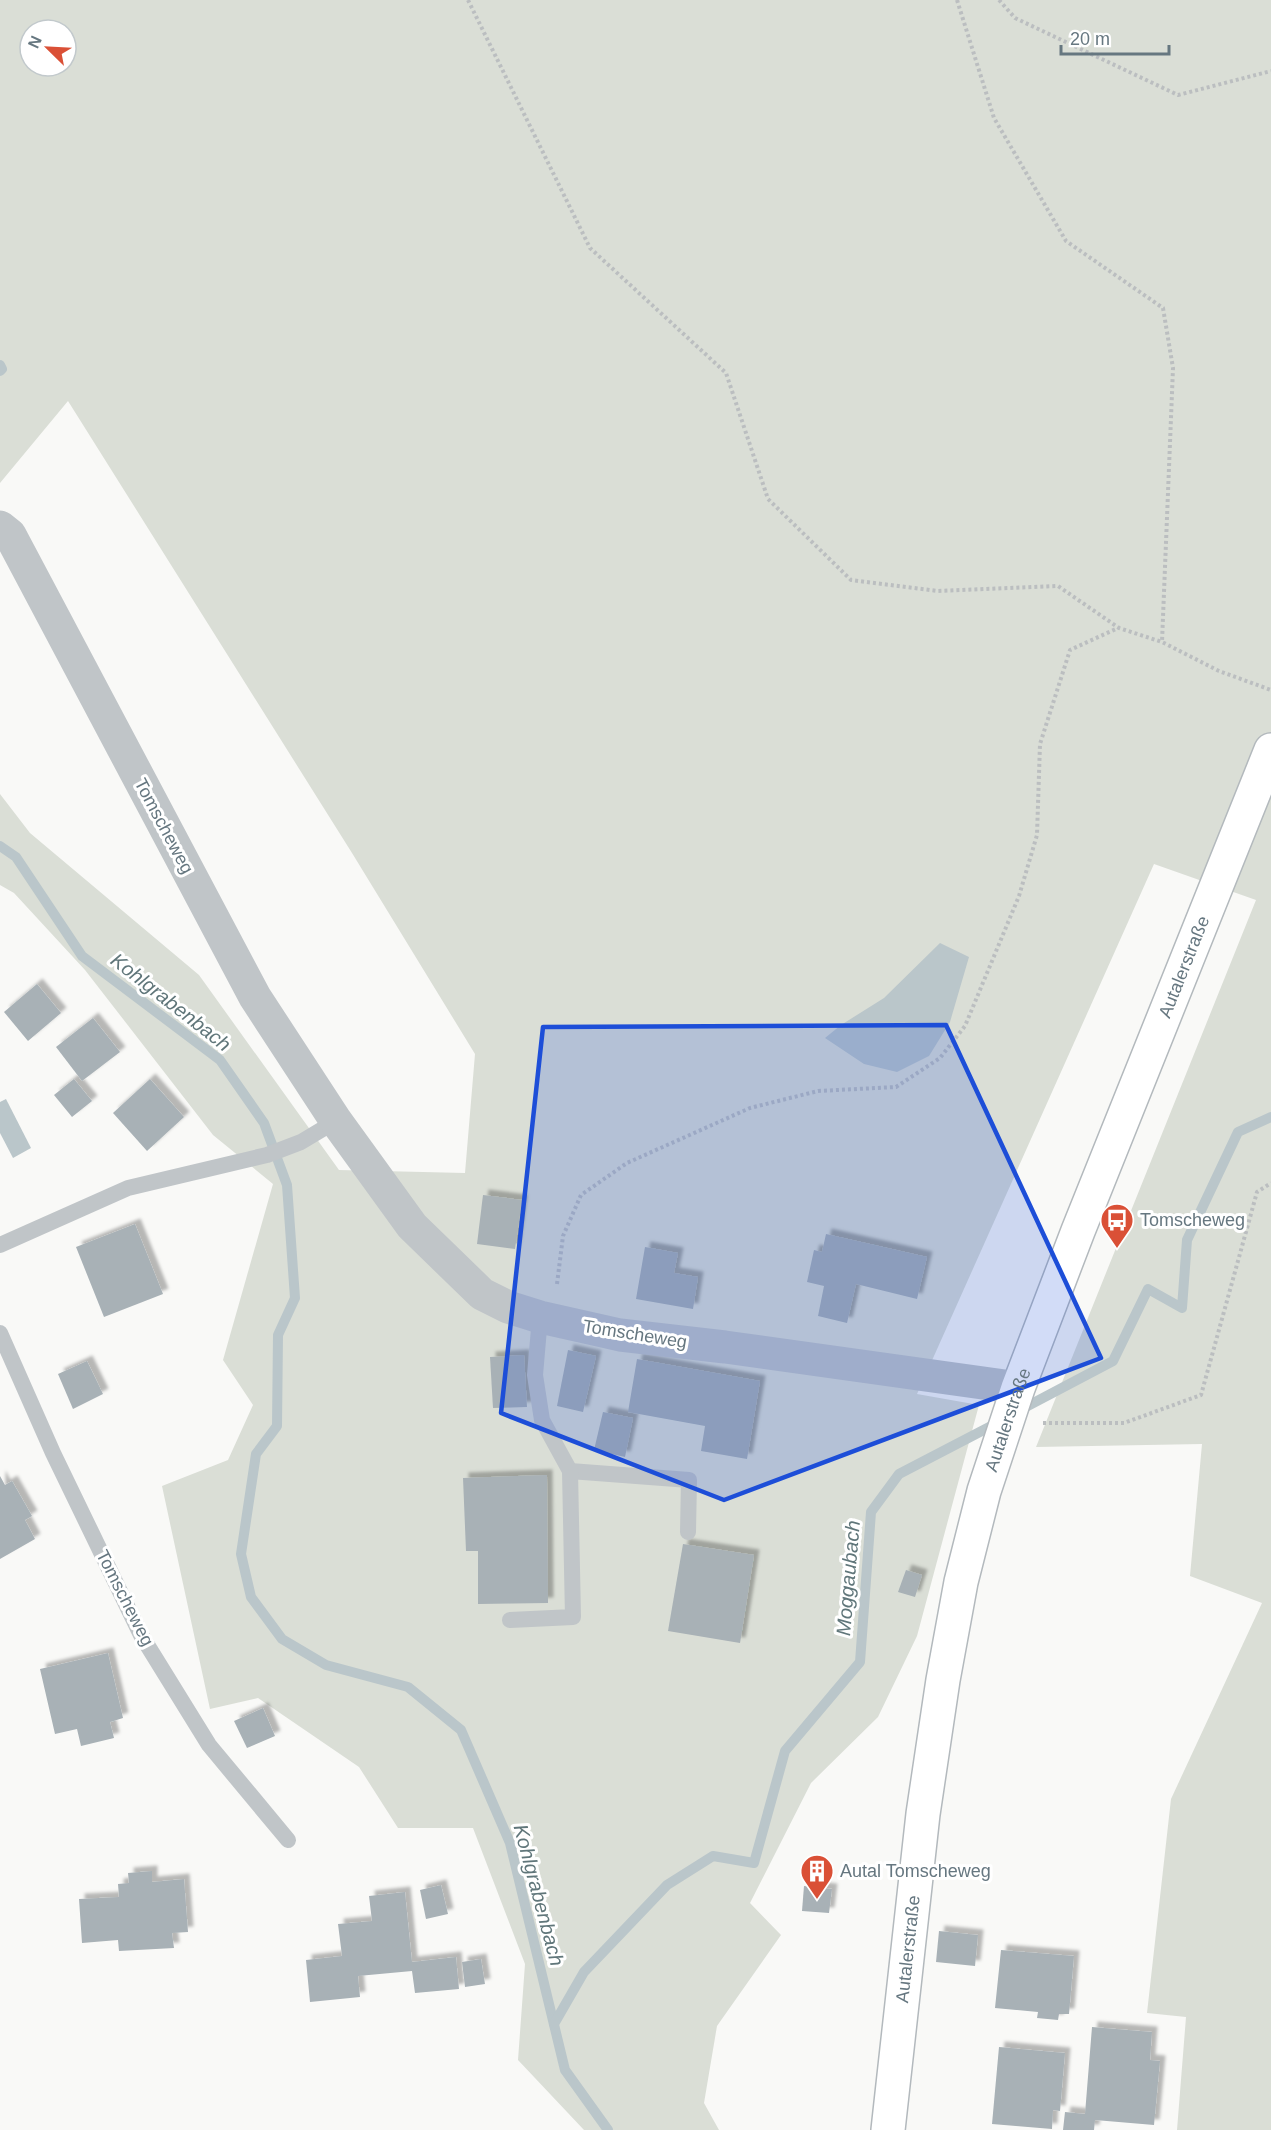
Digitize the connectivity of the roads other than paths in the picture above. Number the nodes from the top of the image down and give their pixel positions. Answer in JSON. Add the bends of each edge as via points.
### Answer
{"nodes":[{"id":1,"x":0,"y":527,"type":"edge"},
{"id":2,"x":1271,"y":750,"type":"edge"},
{"id":3,"x":336,"y":1121,"type":"junction"},
{"id":4,"x":0,"y":1245,"type":"edge"},
{"id":5,"x":546,"y":1319,"type":"junction"},
{"id":6,"x":0,"y":1333,"type":"edge"},
{"id":7,"x":1018,"y":1388,"type":"junction"},
{"id":8,"x":570,"y":1471,"type":"junction"},
{"id":9,"x":688,"y":1532,"type":"dead end"},
{"id":10,"x":510,"y":1620,"type":"dead end"},
{"id":11,"x":288,"y":1840,"type":"dead end"},
{"id":12,"x":888,"y":2130,"type":"edge"}],
"edges":[{"from":1,"to":3,"type":"street","name":"Tomscheweg","via":[[10,535],[255,997]]},
{"from":2,"to":7,"type":"main road","name":"Autalerstraße"},
{"from":3,"to":4,"type":"lane","via":[[301,1142],[267,1155],[128,1188]]},
{"from":3,"to":5,"type":"street","name":"Tomscheweg","via":[[412,1226],[457,1271],[482,1294]]},
{"from":5,"to":7,"type":"street","name":"Tomscheweg","via":[[620,1335]]},
{"from":5,"to":8,"type":"lane","via":[[535,1375],[542,1420]]},
{"from":6,"to":11,"type":"lane","name":"Tomscheweg","via":[[53,1454],[141,1635],[209,1745]]},
{"from":7,"to":12,"type":"main road","name":"Autalerstraße","via":[[984,1491],[961,1582],[943,1680],[923,1814]]},
{"from":8,"to":9,"type":"lane","via":[[689,1480]]},
{"from":8,"to":10,"type":"lane","via":[[573,1617]]}]}
